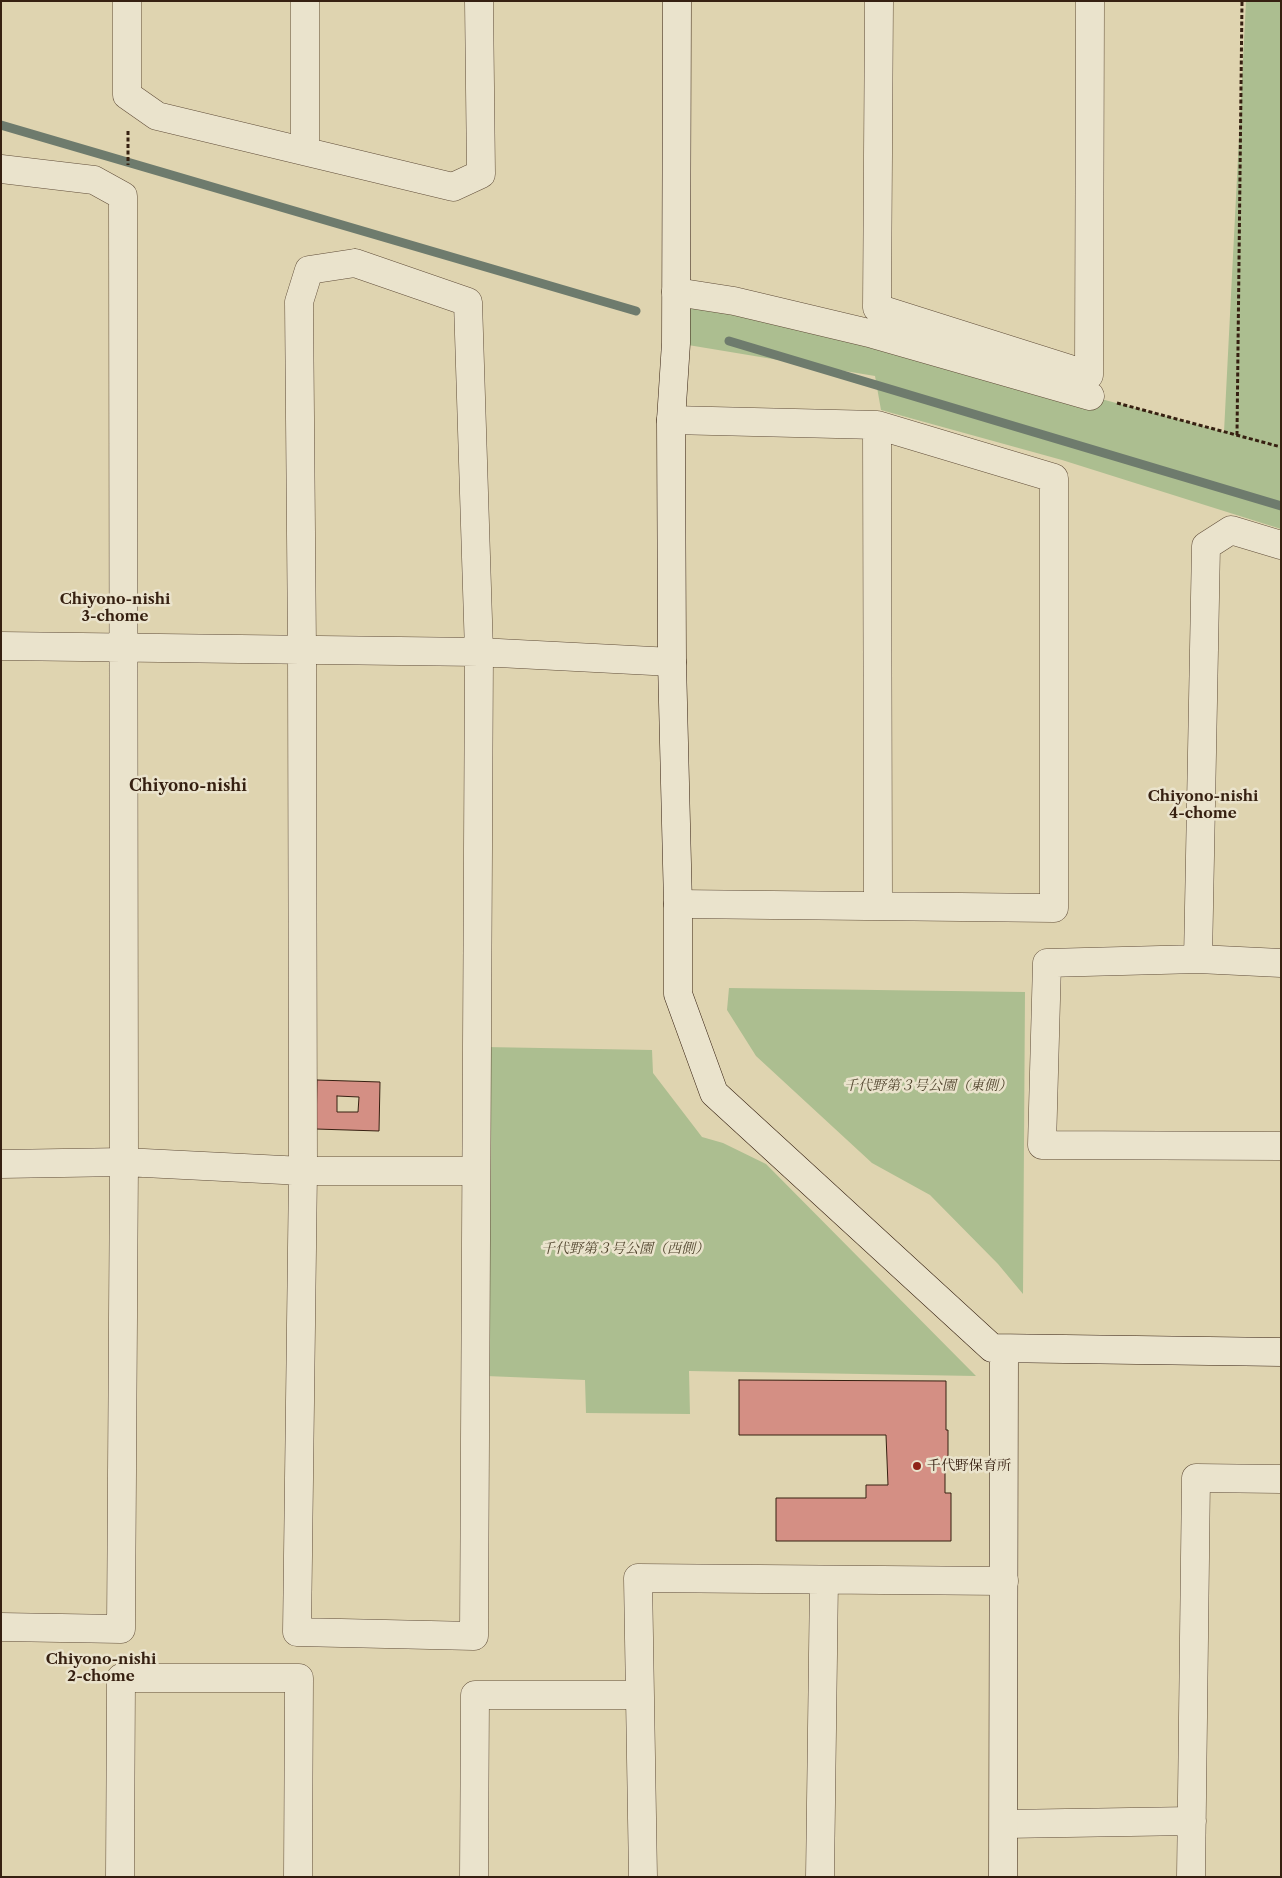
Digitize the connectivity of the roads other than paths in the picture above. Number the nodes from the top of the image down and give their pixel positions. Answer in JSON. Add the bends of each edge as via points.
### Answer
{"nodes":[{"id":1,"x":127,"y":1,"type":"edge"},
{"id":2,"x":305,"y":1,"type":"edge"},
{"id":3,"x":479,"y":1,"type":"edge"},
{"id":4,"x":677,"y":1,"type":"edge"},
{"id":5,"x":879,"y":1,"type":"edge"},
{"id":6,"x":1090,"y":1,"type":"edge"},
{"id":7,"x":306,"y":151,"type":"junction"},
{"id":8,"x":1,"y":169,"type":"edge"},
{"id":9,"x":676,"y":292,"type":"junction"},
{"id":10,"x":1090,"y":396,"type":"road end"},
{"id":11,"x":671,"y":420,"type":"junction"},
{"id":12,"x":877,"y":425,"type":"junction"},
{"id":13,"x":1281,"y":545,"type":"edge"},
{"id":14,"x":1,"y":646,"type":"edge"},
{"id":15,"x":123,"y":647,"type":"junction"},
{"id":16,"x":302,"y":649,"type":"junction"},
{"id":17,"x":479,"y":652,"type":"junction"},
{"id":18,"x":672,"y":662,"type":"junction"},
{"id":19,"x":678,"y":904,"type":"junction"},
{"id":20,"x":878,"y":905,"type":"junction"},
{"id":21,"x":1198,"y":959,"type":"junction"},
{"id":22,"x":1281,"y":963,"type":"edge"},
{"id":23,"x":1281,"y":1146,"type":"edge"},
{"id":24,"x":124,"y":1162,"type":"junction"},
{"id":25,"x":1,"y":1164,"type":"edge"},
{"id":26,"x":303,"y":1171,"type":"junction"},
{"id":27,"x":476,"y":1171,"type":"junction"},
{"id":28,"x":1004,"y":1349,"type":"junction"},
{"id":29,"x":1281,"y":1352,"type":"edge"},
{"id":30,"x":1281,"y":1479,"type":"edge"},
{"id":31,"x":824,"y":1580,"type":"junction"},
{"id":32,"x":1004,"y":1582,"type":"junction"},
{"id":33,"x":1,"y":1627,"type":"edge"},
{"id":34,"x":640,"y":1695,"type":"junction"},
{"id":35,"x":1192,"y":1821,"type":"junction"},
{"id":36,"x":1004,"y":1824,"type":"junction"},
{"id":37,"x":120,"y":1877,"type":"edge"},
{"id":38,"x":298,"y":1877,"type":"edge"},
{"id":39,"x":474,"y":1877,"type":"edge"},
{"id":40,"x":643,"y":1877,"type":"edge"},
{"id":41,"x":820,"y":1877,"type":"edge"},
{"id":42,"x":1003,"y":1877,"type":"edge"},
{"id":43,"x":1192,"y":1877,"type":"edge"}],
"edges":[{"from":1,"to":7,"type":"street","via":[[127,95],[157,116]]},
{"from":2,"to":7,"type":"street"},
{"from":3,"to":7,"type":"street","via":[[481,174],[453,188]]},
{"from":4,"to":9,"type":"street"},
{"from":5,"to":6,"type":"street","via":[[876,308],[1088,375]]},
{"from":8,"to":15,"type":"street","via":[[94,180],[123,196]]},
{"from":9,"to":10,"type":"street","via":[[734,301],[873,334]]},
{"from":9,"to":11,"type":"street"},
{"from":11,"to":12,"type":"street"},
{"from":11,"to":18,"type":"street"},
{"from":12,"to":20,"type":"street"},
{"from":12,"to":20,"type":"street","via":[[1054,478],[1054,908]]},
{"from":13,"to":21,"type":"street","via":[[1231,530],[1206,546]]},
{"from":14,"to":15,"type":"street"},
{"from":15,"to":16,"type":"street"},
{"from":15,"to":24,"type":"street"},
{"from":16,"to":17,"type":"street"},
{"from":16,"to":17,"type":"street","via":[[299,302],[309,270],[354,263],[468,302]]},
{"from":16,"to":26,"type":"street"},
{"from":17,"to":18,"type":"street"},
{"from":17,"to":27,"type":"street"},
{"from":18,"to":19,"type":"street"},
{"from":19,"to":20,"type":"street"},
{"from":19,"to":28,"type":"street","via":[[678,994],[714,1093],[992,1348]]},
{"from":21,"to":22,"type":"street"},
{"from":21,"to":23,"type":"street","via":[[1047,963],[1042,1145]]},
{"from":24,"to":25,"type":"street"},
{"from":24,"to":26,"type":"street"},
{"from":24,"to":33,"type":"street","via":[[121,1629]]},
{"from":26,"to":27,"type":"street"},
{"from":26,"to":27,"type":"street","via":[[297,1632],[474,1636]]},
{"from":28,"to":29,"type":"street"},
{"from":28,"to":32,"type":"street"},
{"from":30,"to":35,"type":"street","via":[[1196,1478]]},
{"from":31,"to":32,"type":"street"},
{"from":31,"to":34,"type":"street","via":[[638,1578]]},
{"from":31,"to":41,"type":"street"},
{"from":32,"to":36,"type":"street"},
{"from":34,"to":39,"type":"street","via":[[475,1695]]},
{"from":34,"to":40,"type":"street"},
{"from":35,"to":36,"type":"street"},
{"from":35,"to":43,"type":"street"},
{"from":36,"to":42,"type":"street"},
{"from":37,"to":38,"type":"street","via":[[121,1678],[299,1678]]}]}
